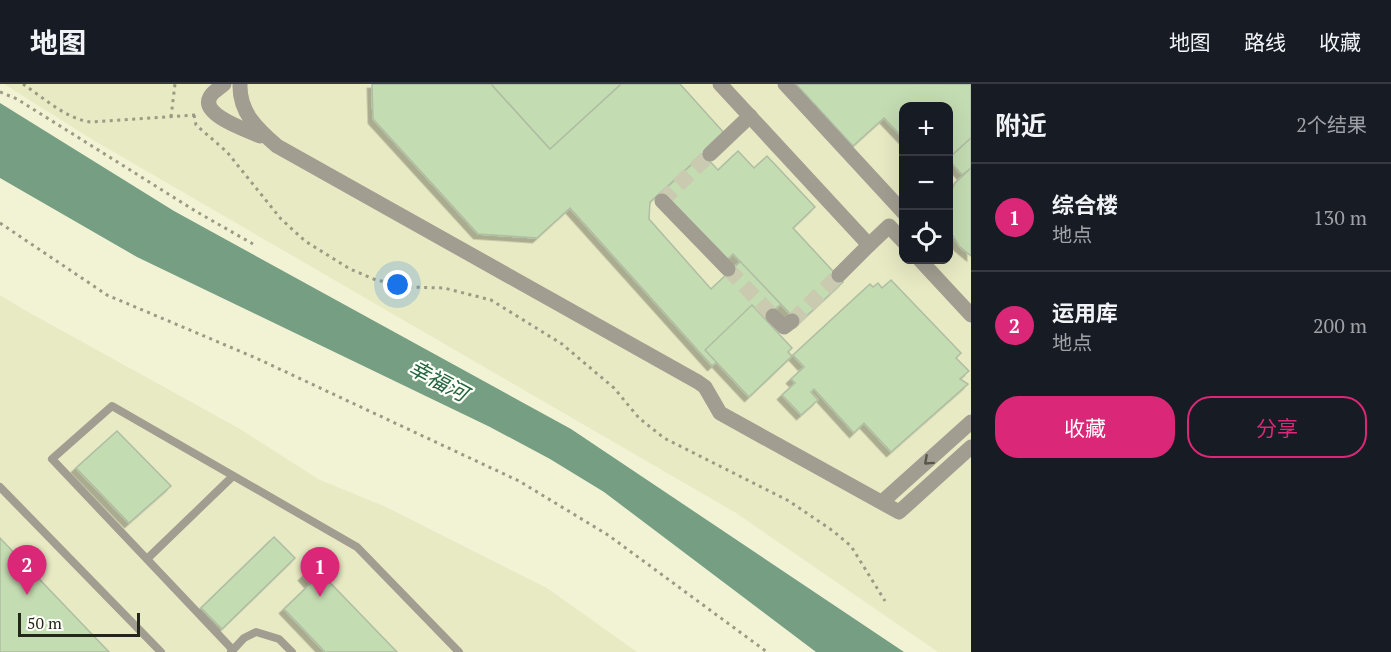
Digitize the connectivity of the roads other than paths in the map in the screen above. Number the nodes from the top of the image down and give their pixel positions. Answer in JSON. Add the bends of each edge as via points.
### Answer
{"nodes":[{"id":1,"x":224,"y":84,"type":"edge"},
{"id":2,"x":240,"y":84,"type":"edge"},
{"id":3,"x":720,"y":84,"type":"edge"},
{"id":4,"x":785,"y":84,"type":"edge"},
{"id":5,"x":750,"y":116,"type":"junction"},
{"id":6,"x":270,"y":140,"type":"junction"},
{"id":7,"x":710,"y":154,"type":"tunnel mouth"},
{"id":8,"x":662,"y":201,"type":"dead end"},
{"id":9,"x":900,"y":210,"type":"edge"},
{"id":10,"x":899,"y":217,"type":"edge"},
{"id":11,"x":889,"y":226,"type":"junction"},
{"id":12,"x":899,"y":237,"type":"edge"},
{"id":13,"x":869,"y":245,"type":"junction"},
{"id":14,"x":924,"y":264,"type":"edge"},
{"id":15,"x":728,"y":269,"type":"tunnel mouth"},
{"id":16,"x":839,"y":275,"type":"tunnel mouth"},
{"id":17,"x":971,"y":315,"type":"edge"},
{"id":18,"x":773,"y":316,"type":"tunnel mouth"},
{"id":19,"x":792,"y":321,"type":"dead end"},
{"id":20,"x":971,"y":422,"type":"edge"},
{"id":21,"x":971,"y":447,"type":"edge"},
{"id":22,"x":233,"y":476,"type":"junction"},
{"id":23,"x":0,"y":487,"type":"edge"},
{"id":24,"x":882,"y":502,"type":"junction"},
{"id":25,"x":147,"y":559,"type":"junction"},
{"id":26,"x":232,"y":651,"type":"edge"},
{"id":27,"x":161,"y":652,"type":"edge"},
{"id":28,"x":292,"y":652,"type":"edge"},
{"id":29,"x":459,"y":652,"type":"edge"}],
"edges":[{"from":1,"to":6,"type":"street","via":[[209,98],[213,114]]},
{"from":2,"to":6,"type":"street","via":[[249,120]]},
{"from":3,"to":5,"type":"street"},
{"from":4,"to":9,"type":"street"},
{"from":5,"to":7,"type":"street"},
{"from":5,"to":13,"type":"street"},
{"from":6,"to":24,"type":"street","via":[[698,382],[720,413]]},
{"from":8,"to":15,"type":"street"},
{"from":10,"to":11,"type":"street"},
{"from":11,"to":12,"type":"street"},
{"from":11,"to":13,"type":"street"},
{"from":13,"to":16,"type":"street"},
{"from":14,"to":17,"type":"street"},
{"from":18,"to":19,"type":"street","via":[[784,327]]},
{"from":20,"to":24,"type":"street","one_way":true},
{"from":21,"to":24,"type":"street","via":[[899,512]]},
{"from":22,"to":25,"type":"lane"},
{"from":22,"to":25,"type":"lane","via":[[112,406],[52,459]]},
{"from":22,"to":29,"type":"lane","via":[[357,547]]},
{"from":23,"to":27,"type":"lane"},
{"from":25,"to":26,"type":"lane"},
{"from":26,"to":28,"type":"lane","via":[[256,632],[279,639]]}]}
